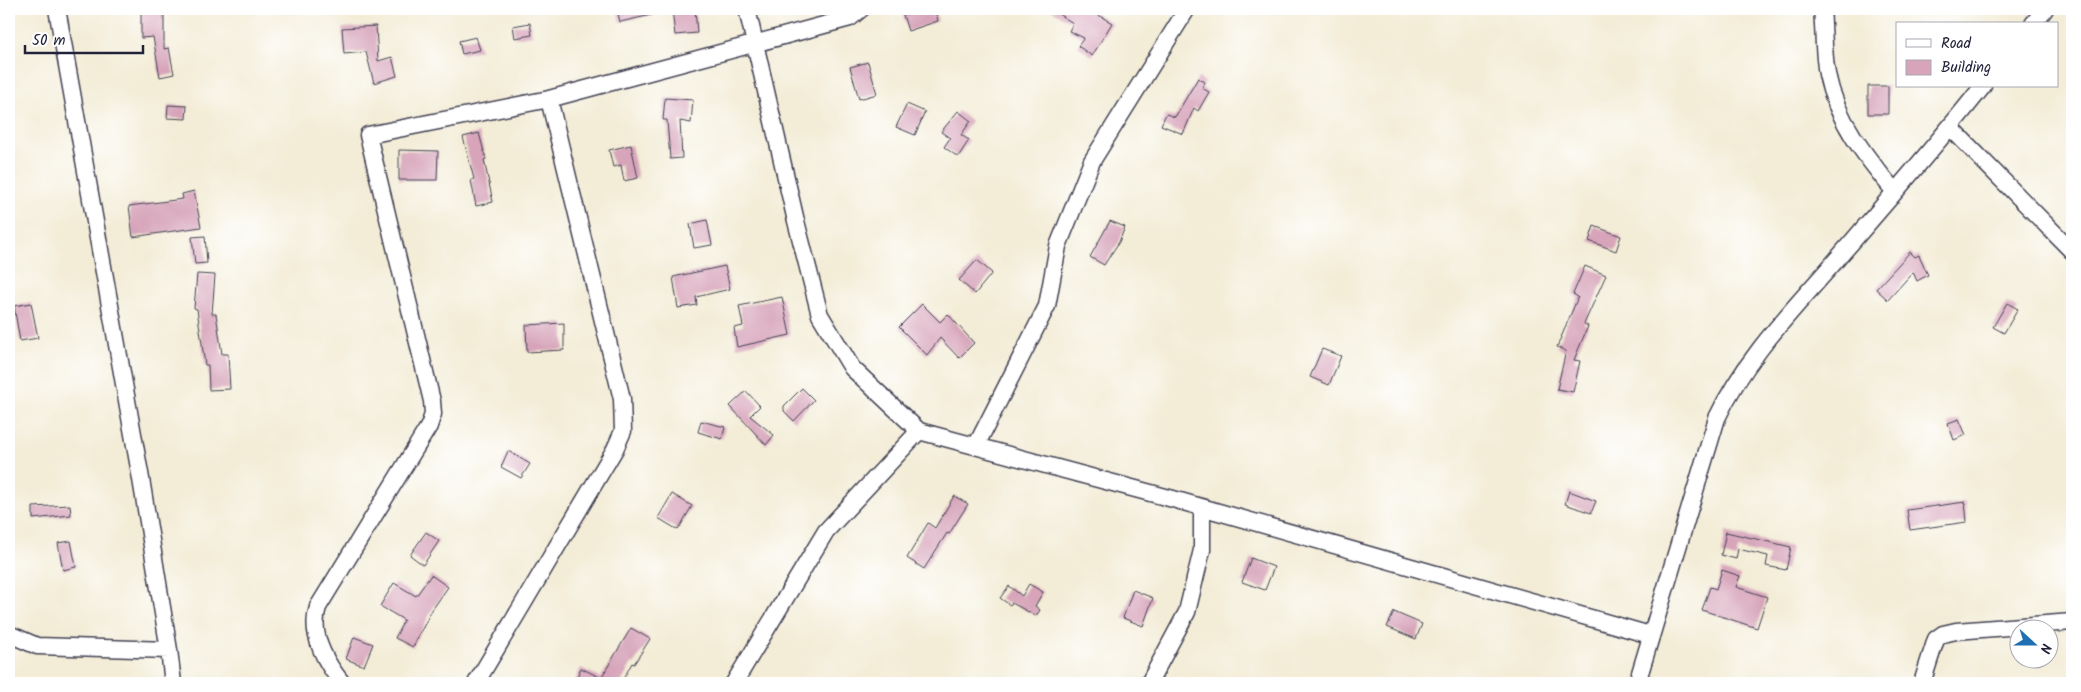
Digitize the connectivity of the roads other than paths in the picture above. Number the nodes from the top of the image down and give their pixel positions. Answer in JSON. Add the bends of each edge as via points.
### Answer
{"nodes":[{"id":1,"x":56,"y":9,"type":"edge"},
{"id":2,"x":747,"y":9,"type":"edge"},
{"id":3,"x":861,"y":9,"type":"edge"},
{"id":4,"x":1187,"y":9,"type":"edge"},
{"id":5,"x":1822,"y":9,"type":"edge"},
{"id":6,"x":2045,"y":9,"type":"edge"},
{"id":7,"x":2035,"y":22,"type":"edge"},
{"id":8,"x":755,"y":45,"type":"junction"},
{"id":9,"x":1981,"y":88,"type":"edge"},
{"id":10,"x":549,"y":99,"type":"junction"},
{"id":11,"x":1950,"y":127,"type":"junction"},
{"id":12,"x":1895,"y":192,"type":"junction"},
{"id":13,"x":2072,"y":251,"type":"edge"},
{"id":14,"x":919,"y":431,"type":"junction"},
{"id":15,"x":976,"y":446,"type":"junction"},
{"id":16,"x":1202,"y":508,"type":"junction"},
{"id":17,"x":2072,"y":622,"type":"edge"},
{"id":18,"x":9,"y":634,"type":"edge"},
{"id":19,"x":1650,"y":635,"type":"junction"},
{"id":20,"x":169,"y":650,"type":"junction"},
{"id":21,"x":173,"y":683,"type":"edge"},
{"id":22,"x":342,"y":683,"type":"edge"},
{"id":23,"x":476,"y":683,"type":"edge"},
{"id":24,"x":734,"y":683,"type":"edge"},
{"id":25,"x":1149,"y":683,"type":"edge"},
{"id":26,"x":1637,"y":683,"type":"edge"},
{"id":27,"x":1922,"y":683,"type":"edge"}],
"edges":[{"from":1,"to":20,"type":"street","via":[[140,469]]},
{"from":2,"to":8,"type":"street"},
{"from":3,"to":8,"type":"street","via":[[850,18]]},
{"from":4,"to":15,"type":"street","via":[[1092,161],[1058,246],[1047,306]]},
{"from":5,"to":12,"type":"street","via":[[1827,74],[1838,106],[1859,147]]},
{"from":6,"to":7,"type":"street"},
{"from":8,"to":10,"type":"street"},
{"from":8,"to":14,"type":"street","via":[[820,315],[852,368]]},
{"from":9,"to":11,"type":"street"},
{"from":10,"to":22,"type":"street","via":[[368,136],[433,414],[429,426],[315,614],[321,650]]},
{"from":10,"to":23,"type":"street","via":[[622,398],[623,431]]},
{"from":11,"to":12,"type":"street"},
{"from":11,"to":13,"type":"street"},
{"from":12,"to":19,"type":"street","via":[[1776,329],[1723,404]]},
{"from":14,"to":15,"type":"street"},
{"from":14,"to":24,"type":"street","via":[[826,531]]},
{"from":15,"to":16,"type":"street"},
{"from":16,"to":19,"type":"street"},
{"from":16,"to":25,"type":"street","via":[[1202,550],[1187,612]]},
{"from":17,"to":27,"type":"street","via":[[1942,634],[1934,643]]},
{"from":18,"to":20,"type":"street","via":[[37,646]]},
{"from":19,"to":26,"type":"street"},
{"from":20,"to":21,"type":"street"}]}
